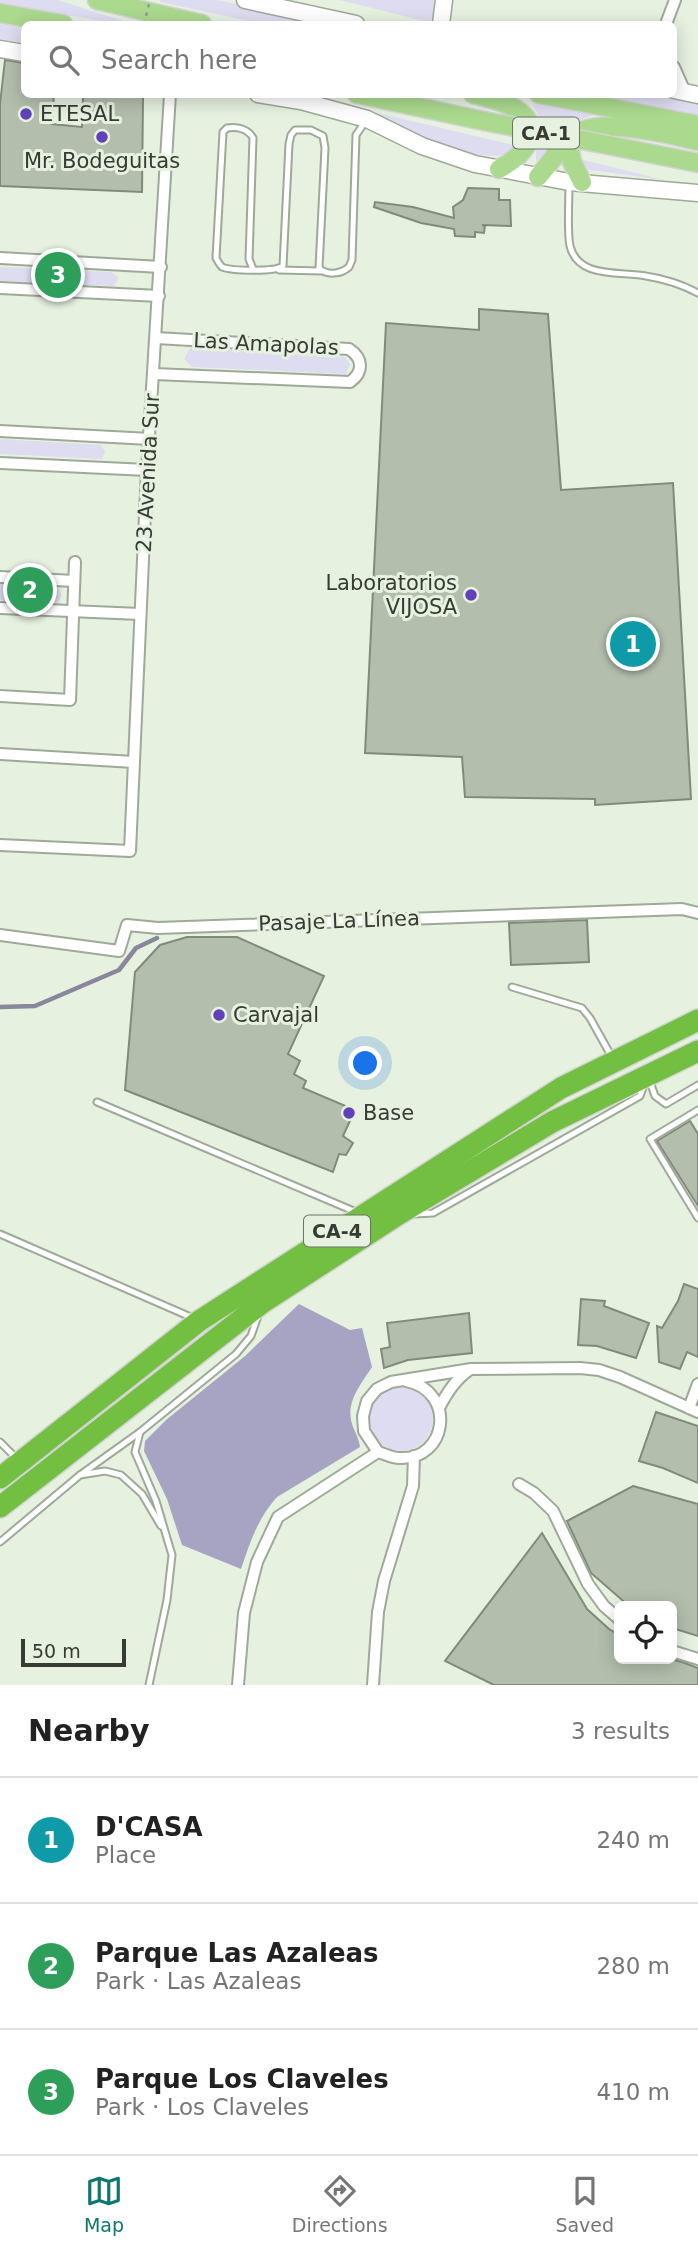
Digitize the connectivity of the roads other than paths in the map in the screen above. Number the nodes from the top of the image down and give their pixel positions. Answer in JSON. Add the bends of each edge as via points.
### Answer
{"nodes":[{"id":1,"x":97,"y":0,"type":"edge"},
{"id":2,"x":245,"y":0,"type":"edge"},
{"id":3,"x":443,"y":0,"type":"edge"},
{"id":4,"x":675,"y":0,"type":"edge"},
{"id":5,"x":0,"y":13,"type":"edge"},
{"id":6,"x":46,"y":21,"type":"edge"},
{"id":7,"x":189,"y":21,"type":"edge"},
{"id":8,"x":342,"y":21,"type":"edge"},
{"id":9,"x":441,"y":21,"type":"edge"},
{"id":10,"x":667,"y":21,"type":"edge"},
{"id":11,"x":0,"y":49,"type":"edge"},
{"id":12,"x":21,"y":52,"type":"edge"},
{"id":13,"x":677,"y":73,"type":"edge"},
{"id":14,"x":686,"y":92,"type":"edge"},
{"id":15,"x":170,"y":98,"type":"edge"},
{"id":16,"x":283,"y":98,"type":"edge"},
{"id":17,"x":376,"y":98,"type":"edge"},
{"id":18,"x":487,"y":98,"type":"edge"},
{"id":19,"x":560,"y":98,"type":"edge"},
{"id":20,"x":367,"y":118,"type":"junction"},
{"id":21,"x":698,"y":125,"type":"edge"},
{"id":22,"x":568,"y":140,"type":"junction"},
{"id":23,"x":698,"y":141,"type":"edge"},
{"id":24,"x":698,"y":163,"type":"edge"},
{"id":25,"x":499,"y":169,"type":"junction"},
{"id":26,"x":538,"y":177,"type":"junction"},
{"id":27,"x":575,"y":182,"type":"junction"},
{"id":28,"x":698,"y":193,"type":"edge"},
{"id":29,"x":0,"y":258,"type":"edge"},
{"id":30,"x":161,"y":267,"type":"junction"},
{"id":31,"x":253,"y":269,"type":"junction"},
{"id":32,"x":279,"y":270,"type":"junction"},
{"id":33,"x":322,"y":271,"type":"junction"},
{"id":34,"x":0,"y":288,"type":"edge"},
{"id":35,"x":698,"y":293,"type":"edge"},
{"id":36,"x":159,"y":296,"type":"junction"},
{"id":37,"x":156,"y":338,"type":"junction"},
{"id":38,"x":154,"y":374,"type":"junction"},
{"id":39,"x":0,"y":431,"type":"edge"},
{"id":40,"x":149,"y":439,"type":"junction"},
{"id":41,"x":0,"y":463,"type":"edge"},
{"id":42,"x":148,"y":470,"type":"junction"},
{"id":43,"x":75,"y":562,"type":"dead end"},
{"id":44,"x":0,"y":577,"type":"edge"},
{"id":45,"x":74,"y":581,"type":"junction"},
{"id":46,"x":0,"y":608,"type":"edge"},
{"id":47,"x":73,"y":611,"type":"junction"},
{"id":48,"x":140,"y":614,"type":"junction"},
{"id":49,"x":0,"y":696,"type":"edge"},
{"id":50,"x":0,"y":754,"type":"edge"},
{"id":51,"x":134,"y":762,"type":"junction"},
{"id":52,"x":0,"y":845,"type":"edge"},
{"id":53,"x":698,"y":913,"type":"edge"},
{"id":54,"x":0,"y":935,"type":"edge"},
{"id":55,"x":512,"y":987,"type":"dead end"},
{"id":56,"x":698,"y":1020,"type":"edge"},
{"id":57,"x":698,"y":1051,"type":"edge"},
{"id":58,"x":614,"y":1061,"type":"junction"},
{"id":59,"x":648,"y":1076,"type":"junction"},
{"id":60,"x":698,"y":1085,"type":"edge"},
{"id":61,"x":97,"y":1102,"type":"dead end"},
{"id":62,"x":696,"y":1111,"type":"edge"},
{"id":63,"x":698,"y":1121,"type":"edge"},
{"id":64,"x":362,"y":1215,"type":"junction"},
{"id":65,"x":698,"y":1217,"type":"edge"},
{"id":66,"x":0,"y":1234,"type":"edge"},
{"id":67,"x":262,"y":1303,"type":"junction"},
{"id":68,"x":199,"y":1321,"type":"junction"},
{"id":69,"x":471,"y":1369,"type":"junction"},
{"id":70,"x":406,"y":1381,"type":"junction"},
{"id":71,"x":698,"y":1384,"type":"edge"},
{"id":72,"x":439,"y":1408,"type":"junction"},
{"id":73,"x":693,"y":1410,"type":"edge"},
{"id":74,"x":140,"y":1432,"type":"junction"},
{"id":75,"x":0,"y":1442,"type":"edge"},
{"id":76,"x":375,"y":1449,"type":"junction"},
{"id":77,"x":414,"y":1456,"type":"junction"},
{"id":78,"x":399,"y":1458,"type":"junction"},
{"id":79,"x":20,"y":1462,"type":"junction"},
{"id":80,"x":80,"y":1475,"type":"junction"},
{"id":81,"x":0,"y":1478,"type":"edge"},
{"id":82,"x":519,"y":1484,"type":"dead end"},
{"id":83,"x":413,"y":1486,"type":"junction"},
{"id":84,"x":0,"y":1507,"type":"edge"},
{"id":85,"x":164,"y":1532,"type":"junction"},
{"id":86,"x":0,"y":1542,"type":"edge"},
{"id":87,"x":614,"y":1615,"type":"edge"},
{"id":88,"x":677,"y":1653,"type":"edge"},
{"id":89,"x":698,"y":1660,"type":"edge"},
{"id":90,"x":149,"y":1685,"type":"edge"},
{"id":91,"x":238,"y":1685,"type":"edge"},
{"id":92,"x":373,"y":1685,"type":"edge"}],
"edges":[{"from":1,"to":7,"type":"main road"},
{"from":2,"to":8,"type":"street"},
{"from":3,"to":9,"type":"street"},
{"from":4,"to":10,"type":"street"},
{"from":5,"to":6,"type":"main road"},
{"from":11,"to":12,"type":"street"},
{"from":13,"to":14,"type":"street"},
{"from":15,"to":30,"type":"street","name":"23 Avenida Sur"},
{"from":16,"to":20,"type":"street"},
{"from":17,"to":24,"type":"main road","number":"CA-1","bridge":true},
{"from":18,"to":25,"type":"main road","via":[[516,109],[529,123],[530,139],[524,152]]},
{"from":19,"to":21,"type":"main road","number":"CA-1"},
{"from":20,"to":25,"type":"street","via":[[422,146]]},
{"from":20,"to":33,"type":"lane","via":[[356,135],[352,260],[344,271]]},
{"from":22,"to":23,"type":"main road","via":[[583,130],[612,127]]},
{"from":22,"to":26,"type":"main road"},
{"from":22,"to":27,"type":"main road"},
{"from":25,"to":26,"type":"street"},
{"from":26,"to":27,"type":"street"},
{"from":27,"to":28,"type":"street"},
{"from":27,"to":35,"type":"lane","via":[[569,241],[576,259],[605,273],[672,281]]},
{"from":29,"to":30,"type":"street"},
{"from":30,"to":36,"type":"street","name":"23 Avenida Sur"},
{"from":31,"to":31,"type":"lane","via":[[249,259],[254,138],[233,127],[223,132],[216,258],[225,268]]},
{"from":31,"to":32,"type":"lane"},
{"from":32,"to":33,"type":"lane"},
{"from":32,"to":33,"type":"lane","via":[[284,264],[291,135],[303,129],[323,136],[325,148]]},
{"from":34,"to":36,"type":"street"},
{"from":36,"to":37,"type":"street","name":"23 Avenida Sur"},
{"from":37,"to":38,"type":"street","name":"23 Avenida Sur"},
{"from":37,"to":38,"type":"street","name":"Las Amapolas","via":[[349,349],[358,357],[360,368],[350,382]]},
{"from":38,"to":40,"type":"street","name":"23 Avenida Sur"},
{"from":39,"to":40,"type":"street"},
{"from":40,"to":42,"type":"street","name":"23 Avenida Sur"},
{"from":41,"to":42,"type":"street"},
{"from":42,"to":48,"type":"street","name":"23 Avenida Sur"},
{"from":43,"to":45,"type":"street"},
{"from":44,"to":45,"type":"street"},
{"from":45,"to":47,"type":"street"},
{"from":46,"to":47,"type":"street"},
{"from":47,"to":48,"type":"street"},
{"from":47,"to":49,"type":"street","via":[[70,700]]},
{"from":48,"to":51,"type":"street","name":"23 Avenida Sur"},
{"from":50,"to":51,"type":"street"},
{"from":51,"to":52,"type":"street","name":"23 Avenida Sur","via":[[130,851]]},
{"from":53,"to":54,"type":"street","name":"Pasaje La Línea","via":[[682,909],[127,925],[119,951]]},
{"from":55,"to":58,"type":"lane","via":[[582,1008]]},
{"from":56,"to":58,"type":"highway","number":"CA-4"},
{"from":57,"to":59,"type":"highway","number":"CA-4"},
{"from":58,"to":64,"type":"highway","number":"CA-4","via":[[561,1088]]},
{"from":59,"to":60,"type":"lane","via":[[655,1096],[666,1104]]},
{"from":59,"to":67,"type":"highway","number":"CA-4","via":[[552,1122]]},
{"from":61,"to":64,"type":"lane"},
{"from":62,"to":63,"type":"lane"},
{"from":62,"to":65,"type":"lane","via":[[650,1139]]},
{"from":64,"to":68,"type":"highway","number":"CA-4"},
{"from":66,"to":68,"type":"lane"},
{"from":67,"to":74,"type":"lane","via":[[251,1336],[236,1354]]},
{"from":67,"to":84,"type":"highway","number":"CA-4"},
{"from":68,"to":79,"type":"highway","number":"CA-4"},
{"from":69,"to":70,"type":"street"},
{"from":69,"to":72,"type":"street"},
{"from":69,"to":73,"type":"street","via":[[599,1370]]},
{"from":70,"to":72,"type":"street","via":[[427,1389]]},
{"from":70,"to":76,"type":"street","via":[[383,1385],[367,1401],[363,1424]]},
{"from":71,"to":73,"type":"street"},
{"from":72,"to":77,"type":"street","via":[[437,1437]]},
{"from":74,"to":80,"type":"lane"},
{"from":74,"to":85,"type":"lane","via":[[135,1452]]},
{"from":75,"to":79,"type":"lane"},
{"from":76,"to":78,"type":"street"},
{"from":76,"to":91,"type":"street","via":[[278,1517],[257,1562],[244,1613]]},
{"from":77,"to":78,"type":"street"},
{"from":77,"to":83,"type":"street"},
{"from":78,"to":83,"type":"street"},
{"from":79,"to":81,"type":"highway","number":"CA-4"},
{"from":80,"to":85,"type":"lane","via":[[105,1471],[121,1475],[142,1494]]},
{"from":80,"to":86,"type":"lane"},
{"from":82,"to":87,"type":"street","via":[[553,1511],[588,1584]]},
{"from":83,"to":92,"type":"street","via":[[377,1612]]},
{"from":85,"to":90,"type":"lane","via":[[172,1555]]},
{"from":88,"to":89,"type":"street"}]}
